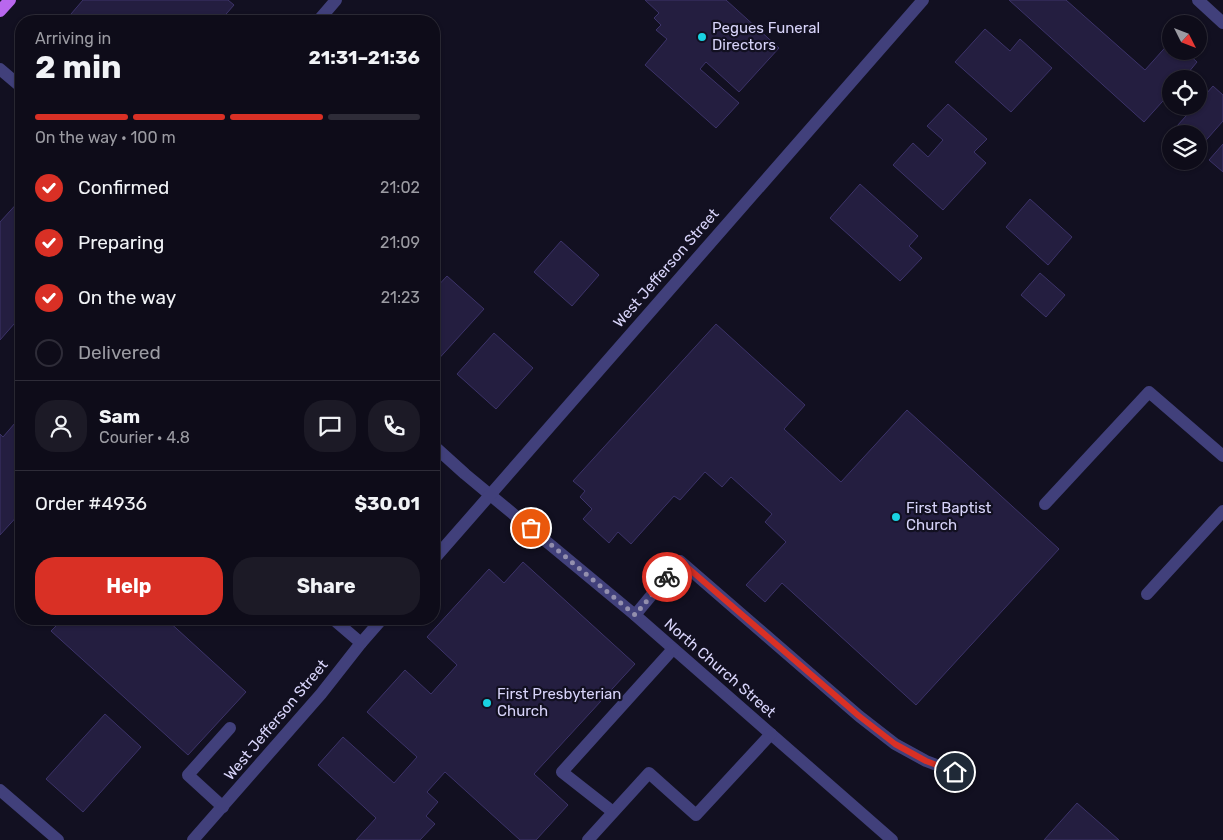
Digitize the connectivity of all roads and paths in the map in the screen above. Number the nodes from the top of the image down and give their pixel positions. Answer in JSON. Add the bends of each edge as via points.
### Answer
{"nodes":[{"id":1,"x":10,"y":0,"type":"edge"},
{"id":2,"x":336,"y":0,"type":"edge"},
{"id":3,"x":923,"y":0,"type":"edge"},
{"id":4,"x":1198,"y":0,"type":"edge"},
{"id":5,"x":0,"y":11,"type":"edge"},
{"id":6,"x":323,"y":15,"type":"edge"},
{"id":7,"x":1223,"y":23,"type":"edge"},
{"id":8,"x":0,"y":69,"type":"edge"},
{"id":9,"x":15,"y":82,"type":"edge"},
{"id":10,"x":440,"y":451,"type":"edge"},
{"id":11,"x":1223,"y":456,"type":"edge"},
{"id":12,"x":490,"y":494,"type":"junction"},
{"id":13,"x":1045,"y":504,"type":"dead end"},
{"id":14,"x":1223,"y":511,"type":"edge"},
{"id":15,"x":440,"y":552,"type":"edge"},
{"id":16,"x":1147,"y":594,"type":"dead end"},
{"id":17,"x":635,"y":615,"type":"junction"},
{"id":18,"x":340,"y":625,"type":"edge"},
{"id":19,"x":377,"y":625,"type":"edge"},
{"id":20,"x":361,"y":643,"type":"junction"},
{"id":21,"x":673,"y":649,"type":"junction"},
{"id":22,"x":230,"y":728,"type":"dead end"},
{"id":23,"x":771,"y":734,"type":"junction"},
{"id":24,"x":955,"y":772,"type":"dead end"},
{"id":25,"x":0,"y":790,"type":"edge"},
{"id":26,"x":222,"y":807,"type":"junction"},
{"id":27,"x":613,"y":812,"type":"junction"},
{"id":28,"x":58,"y":840,"type":"edge"},
{"id":29,"x":193,"y":840,"type":"edge"},
{"id":30,"x":588,"y":840,"type":"edge"},
{"id":31,"x":892,"y":840,"type":"edge"}],
"edges":[{"from":1,"to":5,"type":"main road"},
{"from":2,"to":6,"type":"street"},
{"from":3,"to":12,"type":"street","name":"West Jefferson Street"},
{"from":4,"to":7,"type":"street"},
{"from":8,"to":9,"type":"street"},
{"from":10,"to":12,"type":"street","name":"North Church Street"},
{"from":11,"to":13,"type":"street","via":[[1149,392]]},
{"from":12,"to":15,"type":"street","name":"West Jefferson Street"},
{"from":12,"to":17,"type":"street","name":"North Church Street"},
{"from":14,"to":16,"type":"street"},
{"from":17,"to":21,"type":"street","name":"North Church Street"},
{"from":17,"to":24,"type":"street","via":[[680,561],[866,722],[895,744]]},
{"from":18,"to":20,"type":"street"},
{"from":19,"to":20,"type":"street","name":"West Jefferson Street"},
{"from":20,"to":26,"type":"street","name":"West Jefferson Street"},
{"from":21,"to":23,"type":"street","name":"North Church Street"},
{"from":21,"to":27,"type":"street","via":[[562,772]]},
{"from":22,"to":26,"type":"street","via":[[188,774]]},
{"from":23,"to":27,"type":"street","via":[[696,815],[648,773]]},
{"from":23,"to":31,"type":"street","name":"North Church Street"},
{"from":25,"to":28,"type":"street"},
{"from":26,"to":29,"type":"street","name":"West Jefferson Street"},
{"from":27,"to":30,"type":"street"}]}
